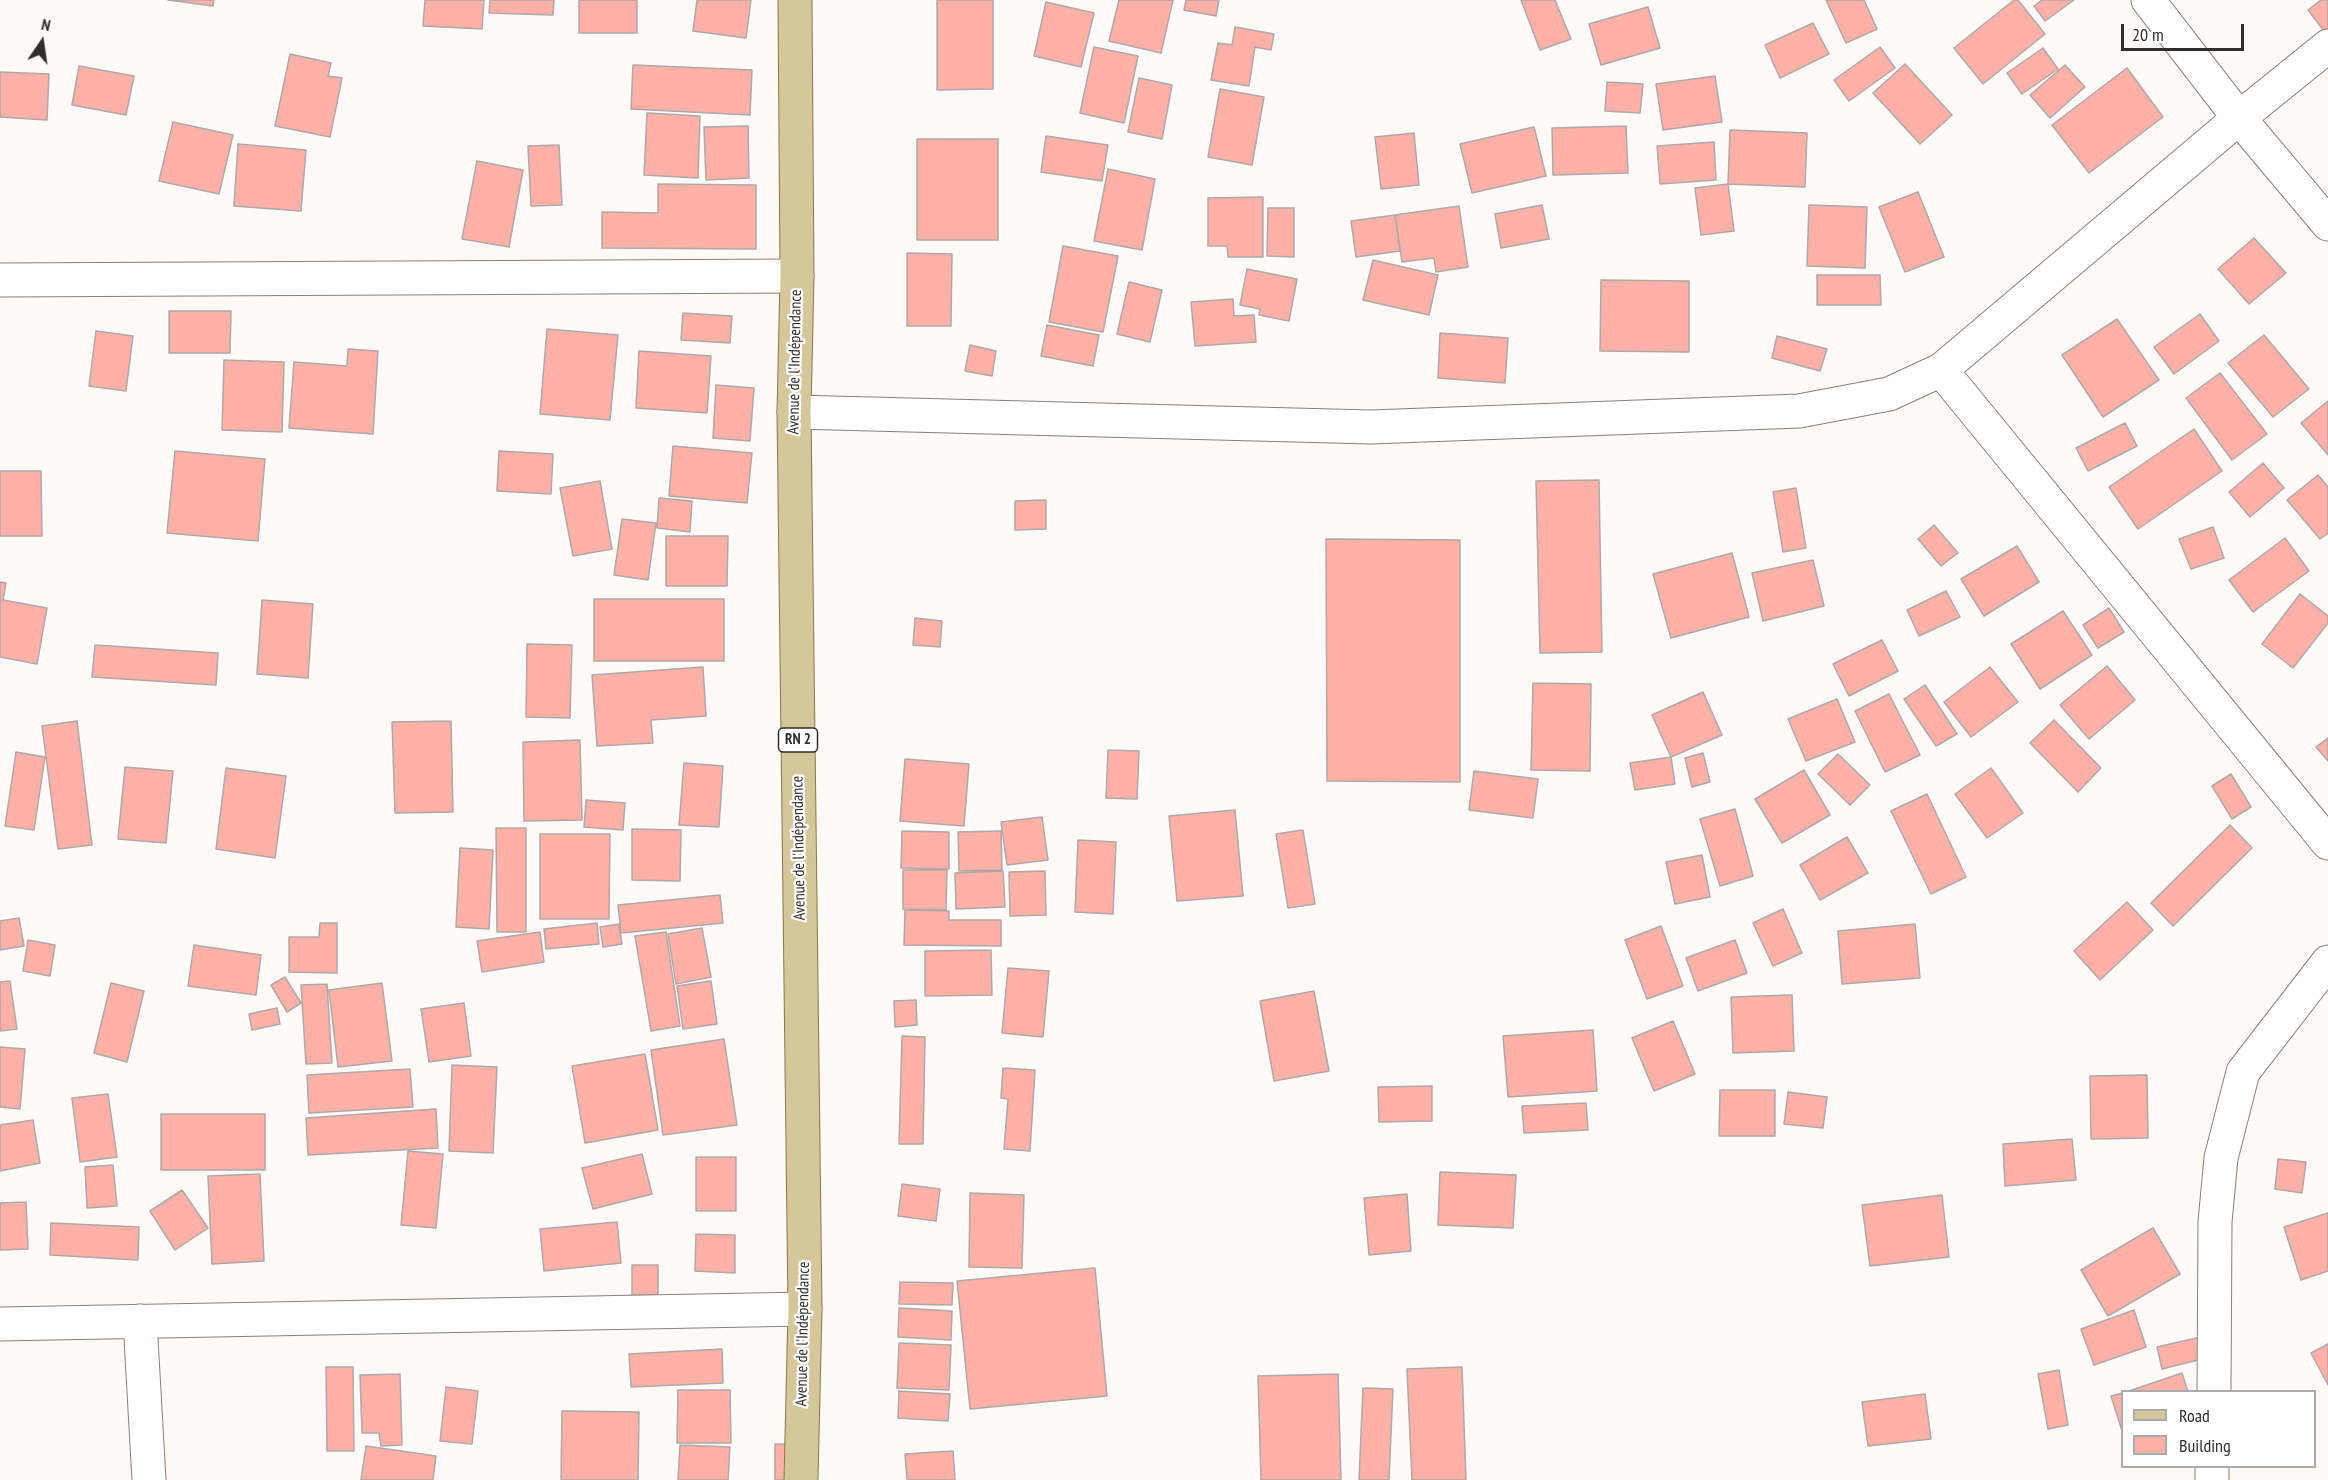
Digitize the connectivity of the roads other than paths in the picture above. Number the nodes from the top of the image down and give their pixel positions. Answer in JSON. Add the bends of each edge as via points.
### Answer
{"nodes":[{"id":1,"x":795,"y":0,"type":"edge"},
{"id":2,"x":2148,"y":0,"type":"edge"},
{"id":3,"x":2328,"y":46,"type":"edge"},
{"id":4,"x":2239,"y":118,"type":"junction"},
{"id":5,"x":2328,"y":224,"type":"edge"},
{"id":6,"x":797,"y":276,"type":"junction"},
{"id":7,"x":0,"y":280,"type":"edge"},
{"id":8,"x":1941,"y":370,"type":"junction"},
{"id":9,"x":794,"y":412,"type":"junction"},
{"id":10,"x":2328,"y":843,"type":"edge"},
{"id":11,"x":2328,"y":962,"type":"edge"},
{"id":12,"x":805,"y":1309,"type":"junction"},
{"id":13,"x":140,"y":1321,"type":"junction"},
{"id":14,"x":0,"y":1324,"type":"edge"},
{"id":15,"x":2214,"y":1390,"type":"edge"},
{"id":16,"x":149,"y":1480,"type":"edge"},
{"id":17,"x":801,"y":1480,"type":"edge"}],
"edges":[{"from":1,"to":6,"type":"main road","name":"Avenue de l'Indépendance","number":"RN 2"},
{"from":2,"to":4,"type":"street"},
{"from":3,"to":4,"type":"street"},
{"from":4,"to":5,"type":"street"},
{"from":4,"to":8,"type":"street"},
{"from":6,"to":7,"type":"street"},
{"from":6,"to":9,"type":"main road","name":"Avenue de l'Indépendance","number":"RN 2"},
{"from":8,"to":9,"type":"street","via":[[1889,394],[1799,411],[1371,427]]},
{"from":8,"to":10,"type":"street"},
{"from":9,"to":12,"type":"main road","name":"Avenue de l'Indépendance","number":"RN 2"},
{"from":11,"to":15,"type":"street","via":[[2243,1072],[2221,1158],[2216,1222]]},
{"from":12,"to":13,"type":"street"},
{"from":12,"to":17,"type":"main road","name":"Avenue de l'Indépendance","number":"RN 2"},
{"from":13,"to":14,"type":"street"},
{"from":13,"to":16,"type":"street"}]}
